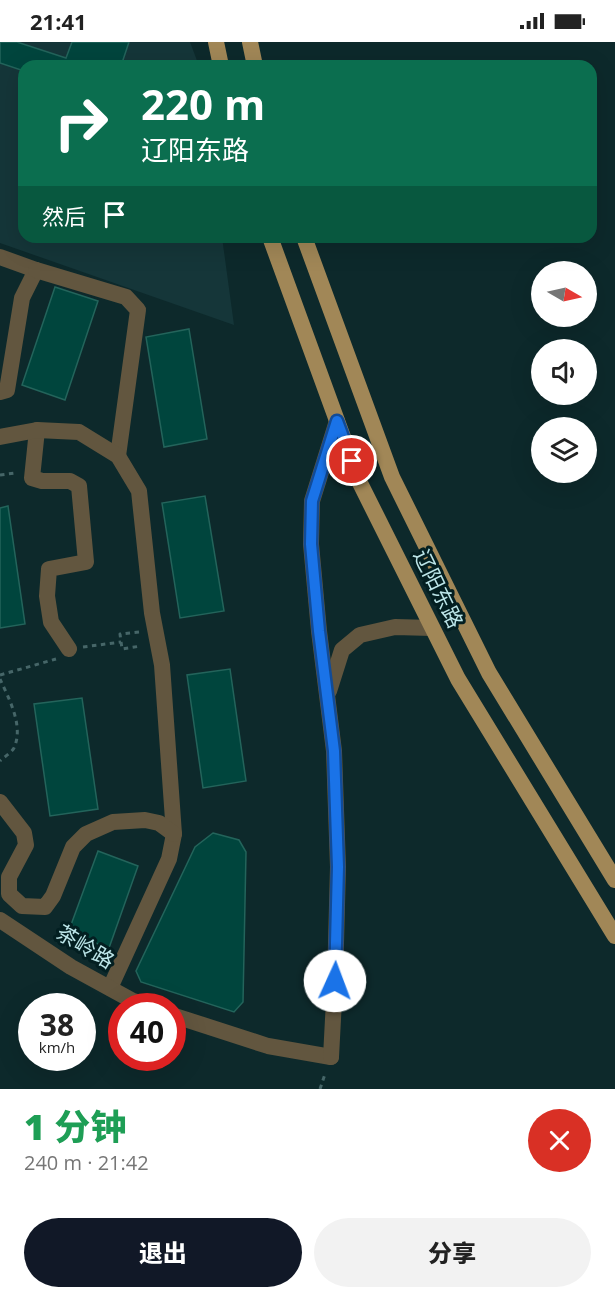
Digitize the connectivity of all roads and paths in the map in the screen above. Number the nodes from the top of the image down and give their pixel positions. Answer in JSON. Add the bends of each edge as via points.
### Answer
{"nodes":[{"id":1,"x":216,"y":42,"type":"edge"},
{"id":2,"x":250,"y":42,"type":"edge"},
{"id":3,"x":220,"y":60,"type":"edge"},
{"id":4,"x":254,"y":60,"type":"edge"},
{"id":5,"x":272,"y":243,"type":"edge"},
{"id":6,"x":306,"y":243,"type":"edge"},
{"id":7,"x":0,"y":257,"type":"edge"},
{"id":8,"x":36,"y":270,"type":"junction"},
{"id":9,"x":0,"y":392,"type":"edge"},
{"id":10,"x":337,"y":421,"type":"junction"},
{"id":11,"x":36,"y":430,"type":"junction"},
{"id":12,"x":0,"y":437,"type":"edge"},
{"id":13,"x":118,"y":456,"type":"junction"},
{"id":14,"x":432,"y":628,"type":"junction"},
{"id":15,"x":120,"y":634,"type":"dead end"},
{"id":16,"x":121,"y":642,"type":"junction"},
{"id":17,"x":69,"y":649,"type":"junction"},
{"id":18,"x":122,"y":649,"type":"dead end"},
{"id":19,"x":0,"y":677,"type":"edge"},
{"id":20,"x":327,"y":696,"type":"junction"},
{"id":21,"x":0,"y":761,"type":"edge"},
{"id":22,"x":0,"y":802,"type":"edge"},
{"id":23,"x":174,"y":834,"type":"junction"},
{"id":24,"x":615,"y":880,"type":"edge"},
{"id":25,"x":0,"y":920,"type":"edge"},
{"id":26,"x":615,"y":936,"type":"edge"},
{"id":27,"x":110,"y":988,"type":"junction"},
{"id":28,"x":119,"y":993,"type":"edge"},
{"id":29,"x":186,"y":1020,"type":"edge"}],
"edges":[{"from":1,"to":3,"type":"main road"},
{"from":2,"to":4,"type":"main road"},
{"from":5,"to":10,"type":"main road","name":"辽阳东路"},
{"from":6,"to":24,"type":"main road","name":"辽阳东路","via":[[392,477],[489,673]]},
{"from":7,"to":8,"type":"street"},
{"from":8,"to":9,"type":"street","via":[[22,298],[7,390]]},
{"from":8,"to":13,"type":"street","via":[[126,297],[138,310]]},
{"from":10,"to":14,"type":"main road","name":"辽阳东路","via":[[359,481]]},
{"from":10,"to":20,"type":"street","via":[[312,501],[311,544]]},
{"from":11,"to":12,"type":"street"},
{"from":11,"to":13,"type":"street","via":[[80,432]]},
{"from":11,"to":17,"type":"street","via":[[33,478],[70,481],[79,486],[86,561],[49,569],[47,597],[51,622]]},
{"from":13,"to":23,"type":"street","via":[[139,491],[152,613],[162,665]]},
{"from":14,"to":20,"type":"street","via":[[395,627],[360,634],[342,650]]},
{"from":14,"to":26,"type":"main road","name":"辽阳东路","via":[[458,679]]},
{"from":15,"to":16,"type":"path"},
{"from":16,"to":17,"type":"path"},
{"from":16,"to":18,"type":"path"},
{"from":17,"to":19,"type":"path","via":[[71,655]]},
{"from":19,"to":21,"type":"path","via":[[14,711],[17,734],[13,749]]},
{"from":20,"to":29,"type":"street","via":[[334,751],[338,867],[331,1057],[268,1046]]},
{"from":22,"to":23,"type":"street","via":[[24,833],[26,845],[9,877],[9,894],[22,906],[45,907],[73,847],[86,834],[113,822],[145,820]]},
{"from":23,"to":27,"type":"street","via":[[169,860]]},
{"from":25,"to":27,"type":"street","name":"茶岭路"},
{"from":27,"to":28,"type":"street","name":"茶岭路"}]}
